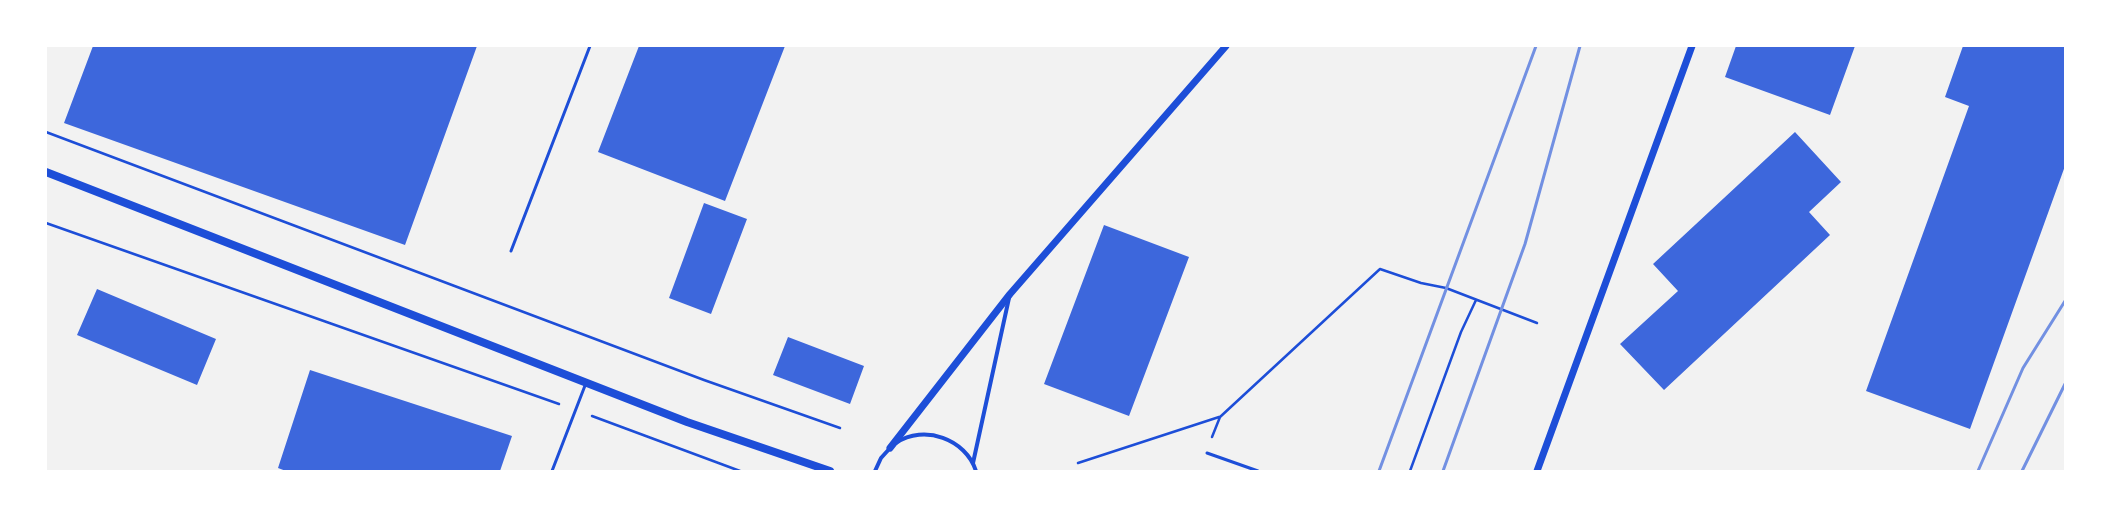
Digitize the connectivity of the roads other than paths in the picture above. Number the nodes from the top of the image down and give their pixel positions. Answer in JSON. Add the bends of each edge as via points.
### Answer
{"nodes":[{"id":1,"x":590,"y":46,"type":"edge"},
{"id":2,"x":1226,"y":46,"type":"edge"},
{"id":3,"x":1692,"y":46,"type":"edge"},
{"id":4,"x":46,"y":172,"type":"edge"},
{"id":5,"x":511,"y":251,"type":"dead end"},
{"id":6,"x":1010,"y":294,"type":"junction"},
{"id":7,"x":586,"y":383,"type":"junction"},
{"id":8,"x":890,"y":448,"type":"junction"},
{"id":9,"x":1207,"y":453,"type":"road end"},
{"id":10,"x":973,"y":464,"type":"junction"},
{"id":11,"x":552,"y":471,"type":"edge"},
{"id":12,"x":830,"y":471,"type":"edge"},
{"id":13,"x":875,"y":471,"type":"edge"},
{"id":14,"x":976,"y":471,"type":"edge"},
{"id":15,"x":1258,"y":471,"type":"edge"},
{"id":16,"x":1537,"y":471,"type":"edge"}],
"edges":[{"from":1,"to":5,"type":"lane"},
{"from":2,"to":6,"type":"street"},
{"from":3,"to":16,"type":"street"},
{"from":4,"to":7,"type":"main road"},
{"from":6,"to":8,"type":"street"},
{"from":6,"to":10,"type":"street"},
{"from":7,"to":11,"type":"lane"},
{"from":7,"to":12,"type":"main road","via":[[688,422]]},
{"from":8,"to":10,"type":"street","via":[[901,440],[914,436],[941,436],[964,451]]},
{"from":8,"to":13,"type":"street","via":[[881,458]]},
{"from":9,"to":15,"type":"lane"},
{"from":10,"to":14,"type":"street"}]}
